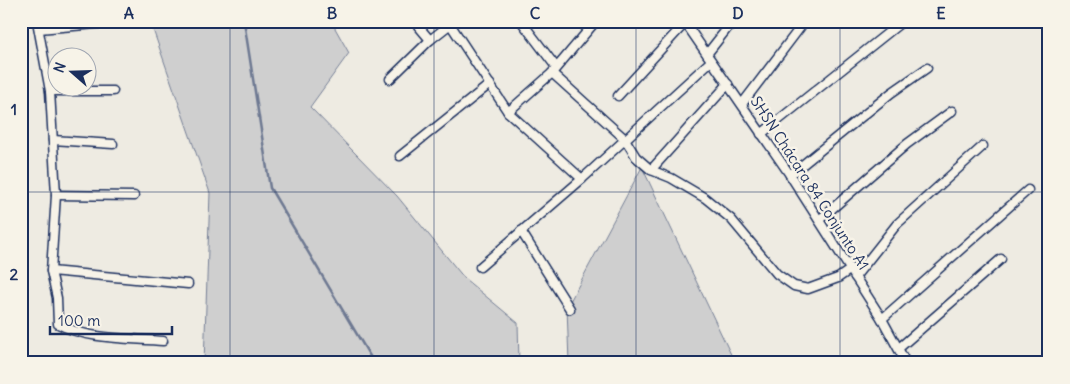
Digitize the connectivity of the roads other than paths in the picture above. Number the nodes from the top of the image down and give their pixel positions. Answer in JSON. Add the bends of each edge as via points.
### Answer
{"nodes":[{"id":1,"x":414,"y":21,"type":"edge"},
{"id":2,"x":521,"y":21,"type":"edge"},
{"id":3,"x":596,"y":21,"type":"edge"},
{"id":4,"x":733,"y":21,"type":"edge"},
{"id":5,"x":805,"y":21,"type":"edge"},
{"id":6,"x":894,"y":21,"type":"edge"},
{"id":7,"x":685,"y":22,"type":"edge"},
{"id":8,"x":108,"y":23,"type":"dead end"},
{"id":9,"x":452,"y":23,"type":"edge"},
{"id":10,"x":38,"y":25,"type":"edge"},
{"id":11,"x":430,"y":40,"type":"junction"},
{"id":12,"x":709,"y":57,"type":"junction"},
{"id":13,"x":927,"y":68,"type":"dead end"},
{"id":14,"x":554,"y":70,"type":"junction"},
{"id":15,"x":390,"y":79,"type":"dead end"},
{"id":16,"x":48,"y":80,"type":"edge"},
{"id":17,"x":490,"y":84,"type":"junction"},
{"id":18,"x":728,"y":84,"type":"junction"},
{"id":19,"x":98,"y":91,"type":"edge"},
{"id":20,"x":113,"y":91,"type":"dead end"},
{"id":21,"x":618,"y":96,"type":"dead end"},
{"id":22,"x":50,"y":98,"type":"edge"},
{"id":23,"x":742,"y":104,"type":"junction"},
{"id":24,"x":952,"y":111,"type":"dead end"},
{"id":25,"x":508,"y":112,"type":"junction"},
{"id":26,"x":762,"y":134,"type":"junction"},
{"id":27,"x":625,"y":139,"type":"junction"},
{"id":28,"x":52,"y":140,"type":"junction"},
{"id":29,"x":113,"y":144,"type":"dead end"},
{"id":30,"x":984,"y":146,"type":"dead end"},
{"id":31,"x":400,"y":156,"type":"dead end"},
{"id":32,"x":651,"y":170,"type":"junction"},
{"id":33,"x":790,"y":175,"type":"junction"},
{"id":34,"x":582,"y":179,"type":"junction"},
{"id":35,"x":1028,"y":190,"type":"dead end"},
{"id":36,"x":56,"y":195,"type":"junction"},
{"id":37,"x":134,"y":196,"type":"dead end"},
{"id":38,"x":819,"y":220,"type":"junction"},
{"id":39,"x":522,"y":231,"type":"junction"},
{"id":40,"x":1001,"y":259,"type":"dead end"},
{"id":41,"x":480,"y":267,"type":"dead end"},
{"id":42,"x":850,"y":269,"type":"junction"},
{"id":43,"x":51,"y":270,"type":"junction"},
{"id":44,"x":856,"y":277,"type":"junction"},
{"id":45,"x":188,"y":284,"type":"dead end"},
{"id":46,"x":570,"y":309,"type":"dead end"},
{"id":47,"x":882,"y":319,"type":"junction"},
{"id":48,"x":163,"y":341,"type":"dead end"},
{"id":49,"x":899,"y":348,"type":"junction"},
{"id":50,"x":906,"y":363,"type":"edge"}],
"edges":[{"from":1,"to":11,"type":"street"},
{"from":2,"to":14,"type":"street"},
{"from":3,"to":14,"type":"street"},
{"from":4,"to":12,"type":"street"},
{"from":5,"to":23,"type":"street"},
{"from":6,"to":26,"type":"street","via":[[899,24]]},
{"from":7,"to":12,"type":"street","name":"SHSN Chácara 84 Conjunto A1"},
{"from":7,"to":21,"type":"street"},
{"from":8,"to":10,"type":"street"},
{"from":9,"to":11,"type":"street"},
{"from":9,"to":17,"type":"street"},
{"from":10,"to":16,"type":"street"},
{"from":11,"to":15,"type":"street"},
{"from":12,"to":18,"type":"street","name":"SHSN Chácara 84 Conjunto A1"},
{"from":12,"to":27,"type":"street"},
{"from":13,"to":33,"type":"street"},
{"from":14,"to":25,"type":"street"},
{"from":14,"to":27,"type":"street"},
{"from":17,"to":25,"type":"street"},
{"from":17,"to":31,"type":"street"},
{"from":18,"to":23,"type":"street","name":"SHSN Chácara 84 Conjunto A1"},
{"from":18,"to":32,"type":"street"},
{"from":19,"to":20,"type":"street"},
{"from":22,"to":28,"type":"street"},
{"from":23,"to":26,"type":"street","name":"SHSN Chácara 84 Conjunto A1"},
{"from":24,"to":38,"type":"street","via":[[906,144]]},
{"from":25,"to":34,"type":"street"},
{"from":26,"to":33,"type":"street","name":"SHSN Chácara 84 Conjunto A1"},
{"from":27,"to":32,"type":"street","via":[[636,157]]},
{"from":27,"to":34,"type":"street"},
{"from":28,"to":29,"type":"street"},
{"from":28,"to":36,"type":"street"},
{"from":30,"to":44,"type":"street","via":[[897,224]]},
{"from":32,"to":42,"type":"street","via":[[705,198],[731,219],[777,274],[794,286],[808,288],[838,278]]},
{"from":33,"to":38,"type":"street","name":"SHSN Chácara 84 Conjunto A1"},
{"from":34,"to":39,"type":"street"},
{"from":35,"to":47,"type":"street"},
{"from":36,"to":37,"type":"street"},
{"from":36,"to":43,"type":"street"},
{"from":38,"to":42,"type":"street","name":"SHSN Chácara 84 Conjunto A1"},
{"from":39,"to":41,"type":"street"},
{"from":39,"to":46,"type":"street"},
{"from":40,"to":49,"type":"street"},
{"from":42,"to":44,"type":"street","name":"SHSN Chácara 84 Conjunto A1"},
{"from":43,"to":45,"type":"street"},
{"from":43,"to":48,"type":"street","via":[[58,324],[68,330],[85,333]]},
{"from":44,"to":47,"type":"street","name":"SHSN Chácara 84 Conjunto A1"},
{"from":47,"to":49,"type":"street","name":"SHSN Chácara 84 Conjunto A1"},
{"from":49,"to":50,"type":"street","name":"SHSN Chácara 84 Conjunto A1"}]}
